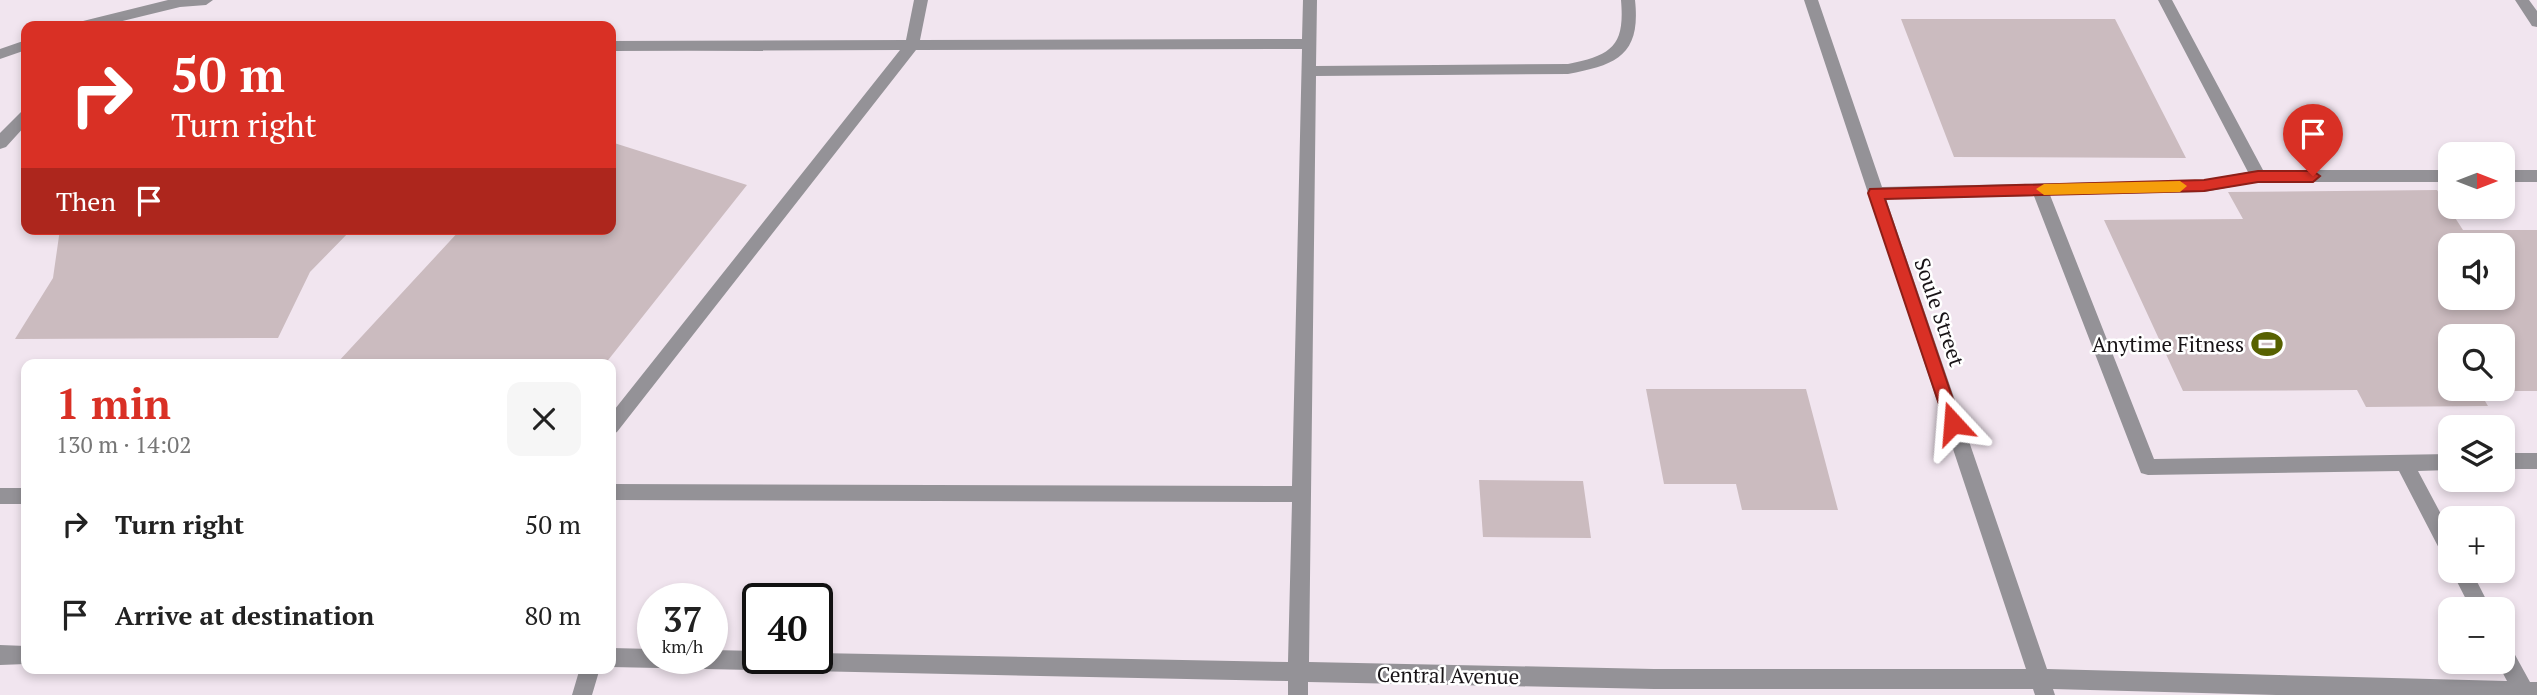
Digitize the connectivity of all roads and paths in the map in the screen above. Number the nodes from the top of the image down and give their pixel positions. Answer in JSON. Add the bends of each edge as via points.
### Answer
{"nodes":[{"id":1,"x":206,"y":0,"type":"edge"},
{"id":2,"x":920,"y":0,"type":"edge"},
{"id":3,"x":1310,"y":0,"type":"edge"},
{"id":4,"x":1628,"y":0,"type":"edge"},
{"id":5,"x":1811,"y":0,"type":"edge"},
{"id":6,"x":2165,"y":0,"type":"edge"},
{"id":7,"x":2522,"y":0,"type":"edge"},
{"id":8,"x":103,"y":21,"type":"edge"},
{"id":9,"x":2537,"y":22,"type":"edge"},
{"id":10,"x":1309,"y":44,"type":"junction"},
{"id":11,"x":912,"y":45,"type":"junction"},
{"id":12,"x":616,"y":46,"type":"edge"},
{"id":13,"x":21,"y":47,"type":"edge"},
{"id":14,"x":0,"y":54,"type":"edge"},
{"id":15,"x":1309,"y":71,"type":"junction"},
{"id":16,"x":21,"y":121,"type":"edge"},
{"id":17,"x":0,"y":143,"type":"edge"},
{"id":18,"x":2258,"y":176,"type":"junction"},
{"id":19,"x":2438,"y":176,"type":"edge"},
{"id":20,"x":2515,"y":176,"type":"edge"},
{"id":21,"x":2537,"y":176,"type":"edge"},
{"id":22,"x":2040,"y":190,"type":"junction"},
{"id":23,"x":1875,"y":193,"type":"junction"},
{"id":24,"x":616,"y":421,"type":"edge"},
{"id":25,"x":2515,"y":461,"type":"edge"},
{"id":26,"x":2537,"y":461,"type":"edge"},
{"id":27,"x":2404,"y":462,"type":"junction"},
{"id":28,"x":2438,"y":462,"type":"edge"},
{"id":29,"x":616,"y":492,"type":"edge"},
{"id":30,"x":1301,"y":494,"type":"junction"},
{"id":31,"x":0,"y":496,"type":"edge"},
{"id":32,"x":21,"y":496,"type":"edge"},
{"id":33,"x":2438,"y":527,"type":"edge"},
{"id":34,"x":0,"y":655,"type":"edge"},
{"id":35,"x":21,"y":655,"type":"edge"},
{"id":36,"x":616,"y":658,"type":"edge"},
{"id":37,"x":2515,"y":670,"type":"edge"},
{"id":38,"x":1298,"y":671,"type":"junction"},
{"id":39,"x":588,"y":674,"type":"edge"},
{"id":40,"x":1656,"y":687,"type":"edge"},
{"id":41,"x":2042,"y":687,"type":"edge"},
{"id":42,"x":2530,"y":692,"type":"edge"},
{"id":43,"x":2445,"y":693,"type":"edge"},
{"id":44,"x":582,"y":695,"type":"edge"},
{"id":45,"x":1298,"y":695,"type":"edge"}],
"edges":[{"from":1,"to":8,"type":"street"},
{"from":2,"to":11,"type":"street"},
{"from":3,"to":10,"type":"street"},
{"from":4,"to":15,"type":"street","via":[[1632,26],[1622,48],[1598,64],[1569,69]]},
{"from":5,"to":23,"type":"street","name":"Soule Street"},
{"from":6,"to":18,"type":"street"},
{"from":7,"to":9,"type":"street"},
{"from":10,"to":11,"type":"street"},
{"from":10,"to":15,"type":"street"},
{"from":11,"to":12,"type":"street"},
{"from":11,"to":24,"type":"street"},
{"from":13,"to":14,"type":"street"},
{"from":15,"to":30,"type":"street"},
{"from":16,"to":17,"type":"street"},
{"from":18,"to":19,"type":"street"},
{"from":18,"to":22,"type":"street","via":[[2204,186]]},
{"from":20,"to":21,"type":"street"},
{"from":22,"to":23,"type":"street"},
{"from":22,"to":27,"type":"street","via":[[2148,467]]},
{"from":23,"to":41,"type":"street","name":"Soule Street"},
{"from":25,"to":26,"type":"street"},
{"from":27,"to":28,"type":"street"},
{"from":27,"to":33,"type":"street"},
{"from":29,"to":30,"type":"street"},
{"from":30,"to":38,"type":"street"},
{"from":31,"to":32,"type":"street"},
{"from":34,"to":35,"type":"street"},
{"from":36,"to":38,"type":"street","name":"Central Avenue"},
{"from":37,"to":42,"type":"street"},
{"from":38,"to":40,"type":"street","name":"Central Avenue"},
{"from":38,"to":45,"type":"street"},
{"from":39,"to":44,"type":"street"},
{"from":40,"to":41,"type":"street","name":"Central Avenue"},
{"from":41,"to":43,"type":"street","name":"Central Avenue"},
{"from":42,"to":43,"type":"street","name":"Central Avenue"}]}
